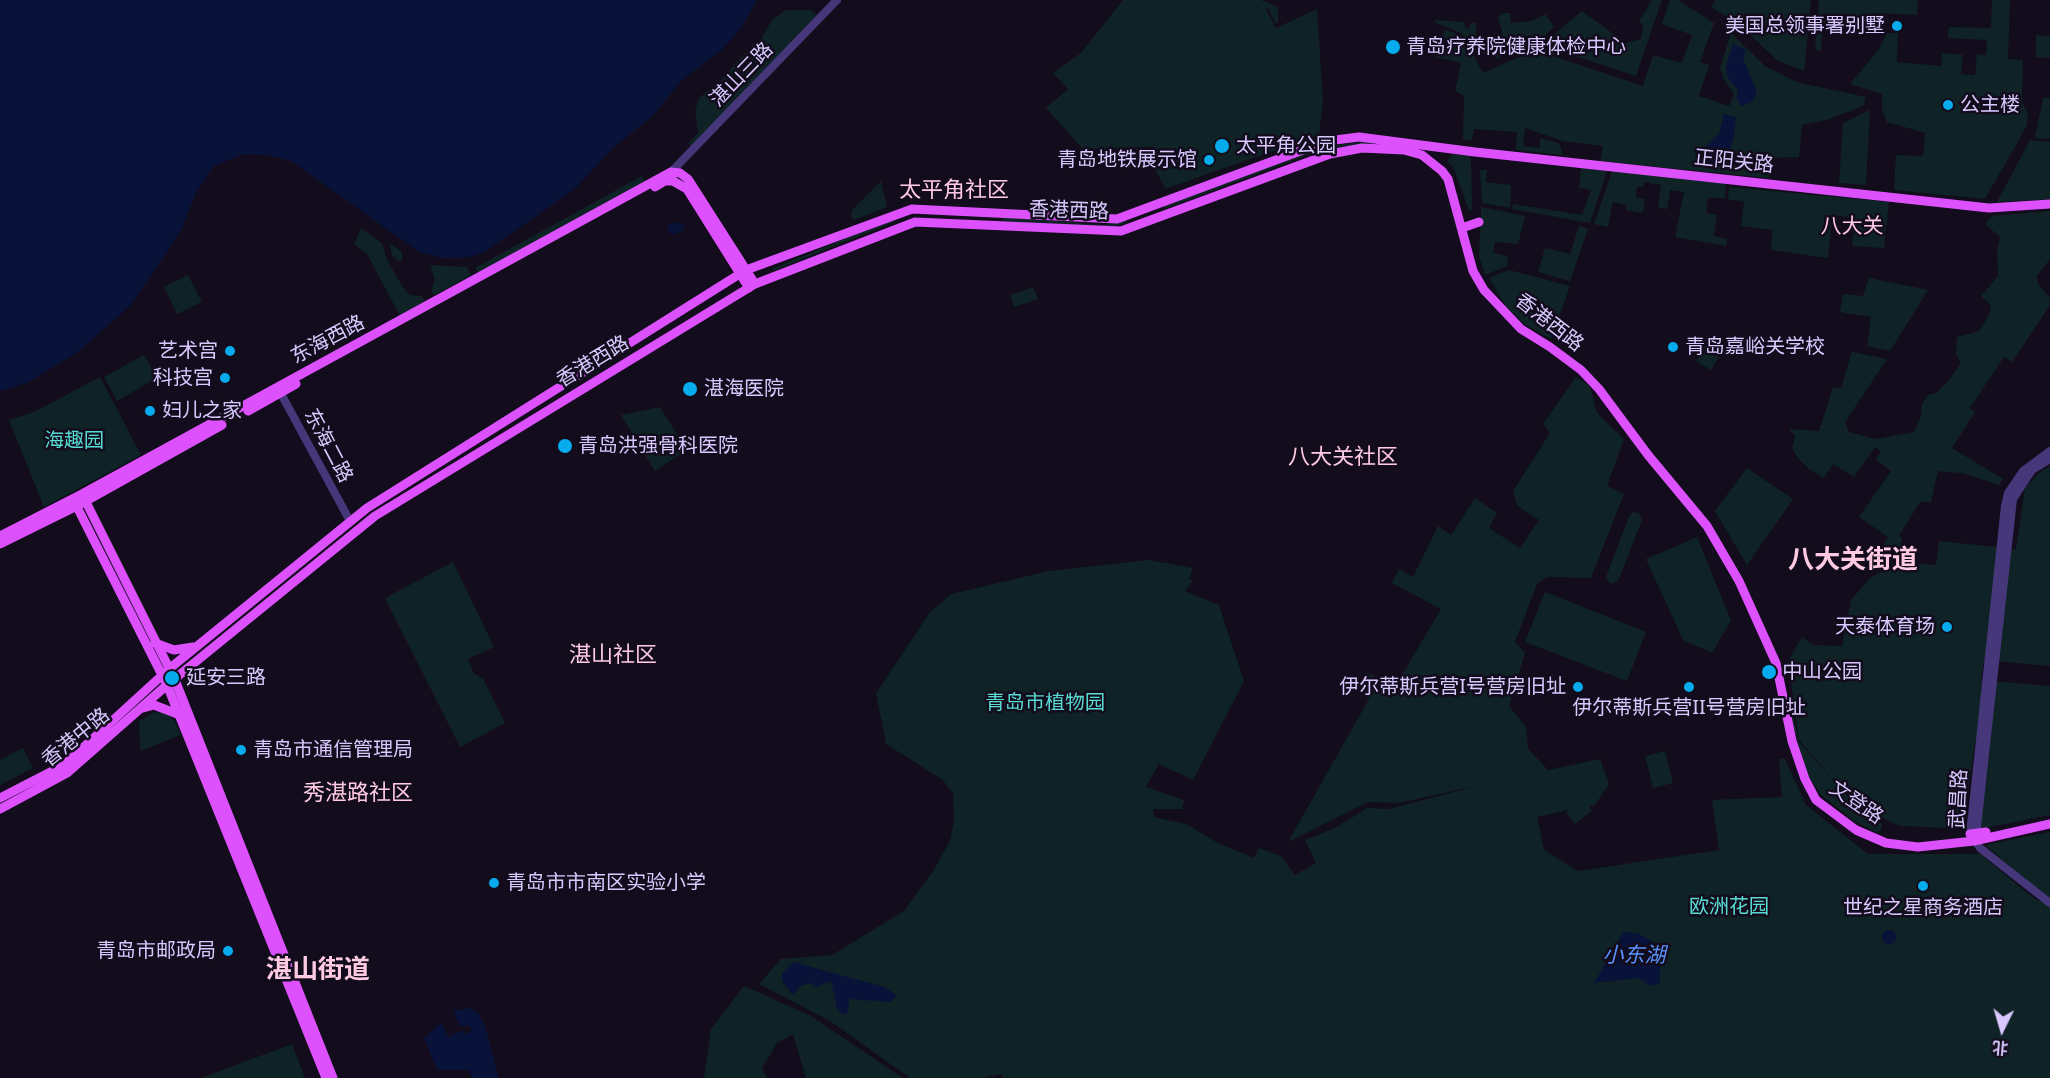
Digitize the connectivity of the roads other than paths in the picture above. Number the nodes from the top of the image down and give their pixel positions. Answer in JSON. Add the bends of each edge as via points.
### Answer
{"nodes":[{"id":1,"x":837,"y":0,"type":"edge"},
{"id":2,"x":1414,"y":143,"type":"joint"},
{"id":3,"x":670,"y":172,"type":"junction"},
{"id":4,"x":2050,"y":204,"type":"edge"},
{"id":5,"x":1479,"y":222,"type":"dead end"},
{"id":6,"x":1462,"y":228,"type":"junction"},
{"id":7,"x":744,"y":272,"type":"junction"},
{"id":8,"x":752,"y":286,"type":"junction"},
{"id":9,"x":279,"y":390,"type":"junction"},
{"id":10,"x":2050,"y":452,"type":"edge"},
{"id":11,"x":2050,"y":459,"type":"edge"},
{"id":12,"x":79,"y":500,"type":"junction"},
{"id":13,"x":350,"y":521,"type":"junction"},
{"id":14,"x":0,"y":536,"type":"edge"},
{"id":15,"x":0,"y":544,"type":"edge"},
{"id":16,"x":154,"y":642,"type":"junction"},
{"id":17,"x":195,"y":646,"type":"junction"},
{"id":18,"x":1776,"y":663,"type":"joint"},
{"id":19,"x":166,"y":672,"type":"junction"},
{"id":20,"x":171,"y":683,"type":"junction"},
{"id":21,"x":141,"y":708,"type":"junction"},
{"id":22,"x":180,"y":715,"type":"junction"},
{"id":23,"x":0,"y":798,"type":"edge"},
{"id":24,"x":0,"y":808,"type":"edge"},
{"id":25,"x":2050,"y":819,"type":"edge"},
{"id":26,"x":2050,"y":824,"type":"edge"},
{"id":27,"x":1974,"y":836,"type":"junction"},
{"id":28,"x":2050,"y":903,"type":"edge"},
{"id":29,"x":326,"y":1078,"type":"edge"},
{"id":30,"x":333,"y":1078,"type":"edge"}],
"edges":[{"from":1,"to":3,"type":"street","name":"湛山三路"},
{"from":2,"to":4,"type":"main road","name":"正阳关路","via":[[1989,208]]},
{"from":2,"to":7,"type":"main road","name":"香港西路","via":[[1359,136],[1326,141],[1117,219],[912,209]]},
{"from":3,"to":7,"type":"main road","via":[[688,179]]},
{"from":3,"to":9,"type":"main road","name":"东海西路"},
{"from":5,"to":6,"type":"main road"},
{"from":6,"to":8,"type":"main road","name":"香港西路","via":[[1448,179],[1422,155],[1362,148],[1330,154],[1121,231],[915,222]]},
{"from":6,"to":18,"type":"main road","name":"香港西路","via":[[1473,271],[1484,290],[1521,329],[1581,370],[1599,389],[1707,526],[1739,581]]},
{"from":7,"to":8,"type":"main road"},
{"from":7,"to":9,"type":"main road","name":"东海西路","via":[[687,189],[673,181],[665,182]]},
{"from":7,"to":13,"type":"main road","name":"香港西路"},
{"from":8,"to":20,"type":"main road","name":"香港西路","via":[[375,516]]},
{"from":9,"to":12,"type":"main road","name":"东海西路"},
{"from":9,"to":13,"type":"street","name":"东海二路"},
{"from":10,"to":27,"type":"street","name":"武昌路","via":[[2023,471],[2007,498]]},
{"from":11,"to":27,"type":"street","name":"武昌路","via":[[2028,475],[2013,499]]},
{"from":12,"to":14,"type":"main road","name":"东海西路"},
{"from":12,"to":15,"type":"main road","name":"东海西路"},
{"from":12,"to":16,"type":"main road"},
{"from":12,"to":19,"type":"main road"},
{"from":13,"to":17,"type":"main road","name":"香港西路"},
{"from":16,"to":17,"type":"main road","via":[[174,650]]},
{"from":16,"to":19,"type":"main road"},
{"from":17,"to":19,"type":"main road","name":"香港西路"},
{"from":18,"to":27,"type":"main road","name":"文登路","via":[[1792,741],[1816,800],[1856,830],[1886,843],[1918,847]]},
{"from":19,"to":20,"type":"main road"},
{"from":19,"to":23,"type":"main road","name":"香港中路","via":[[64,765]]},
{"from":20,"to":21,"type":"main road","name":"香港中路"},
{"from":20,"to":22,"type":"main road"},
{"from":20,"to":30,"type":"main road"},
{"from":21,"to":22,"type":"main road","via":[[154,705]]},
{"from":21,"to":24,"type":"main road","name":"香港中路","via":[[67,773]]},
{"from":22,"to":29,"type":"main road"},
{"from":25,"to":27,"type":"main road","name":"文登路"},
{"from":26,"to":27,"type":"main road","name":"文登路"},
{"from":27,"to":28,"type":"street"}]}
